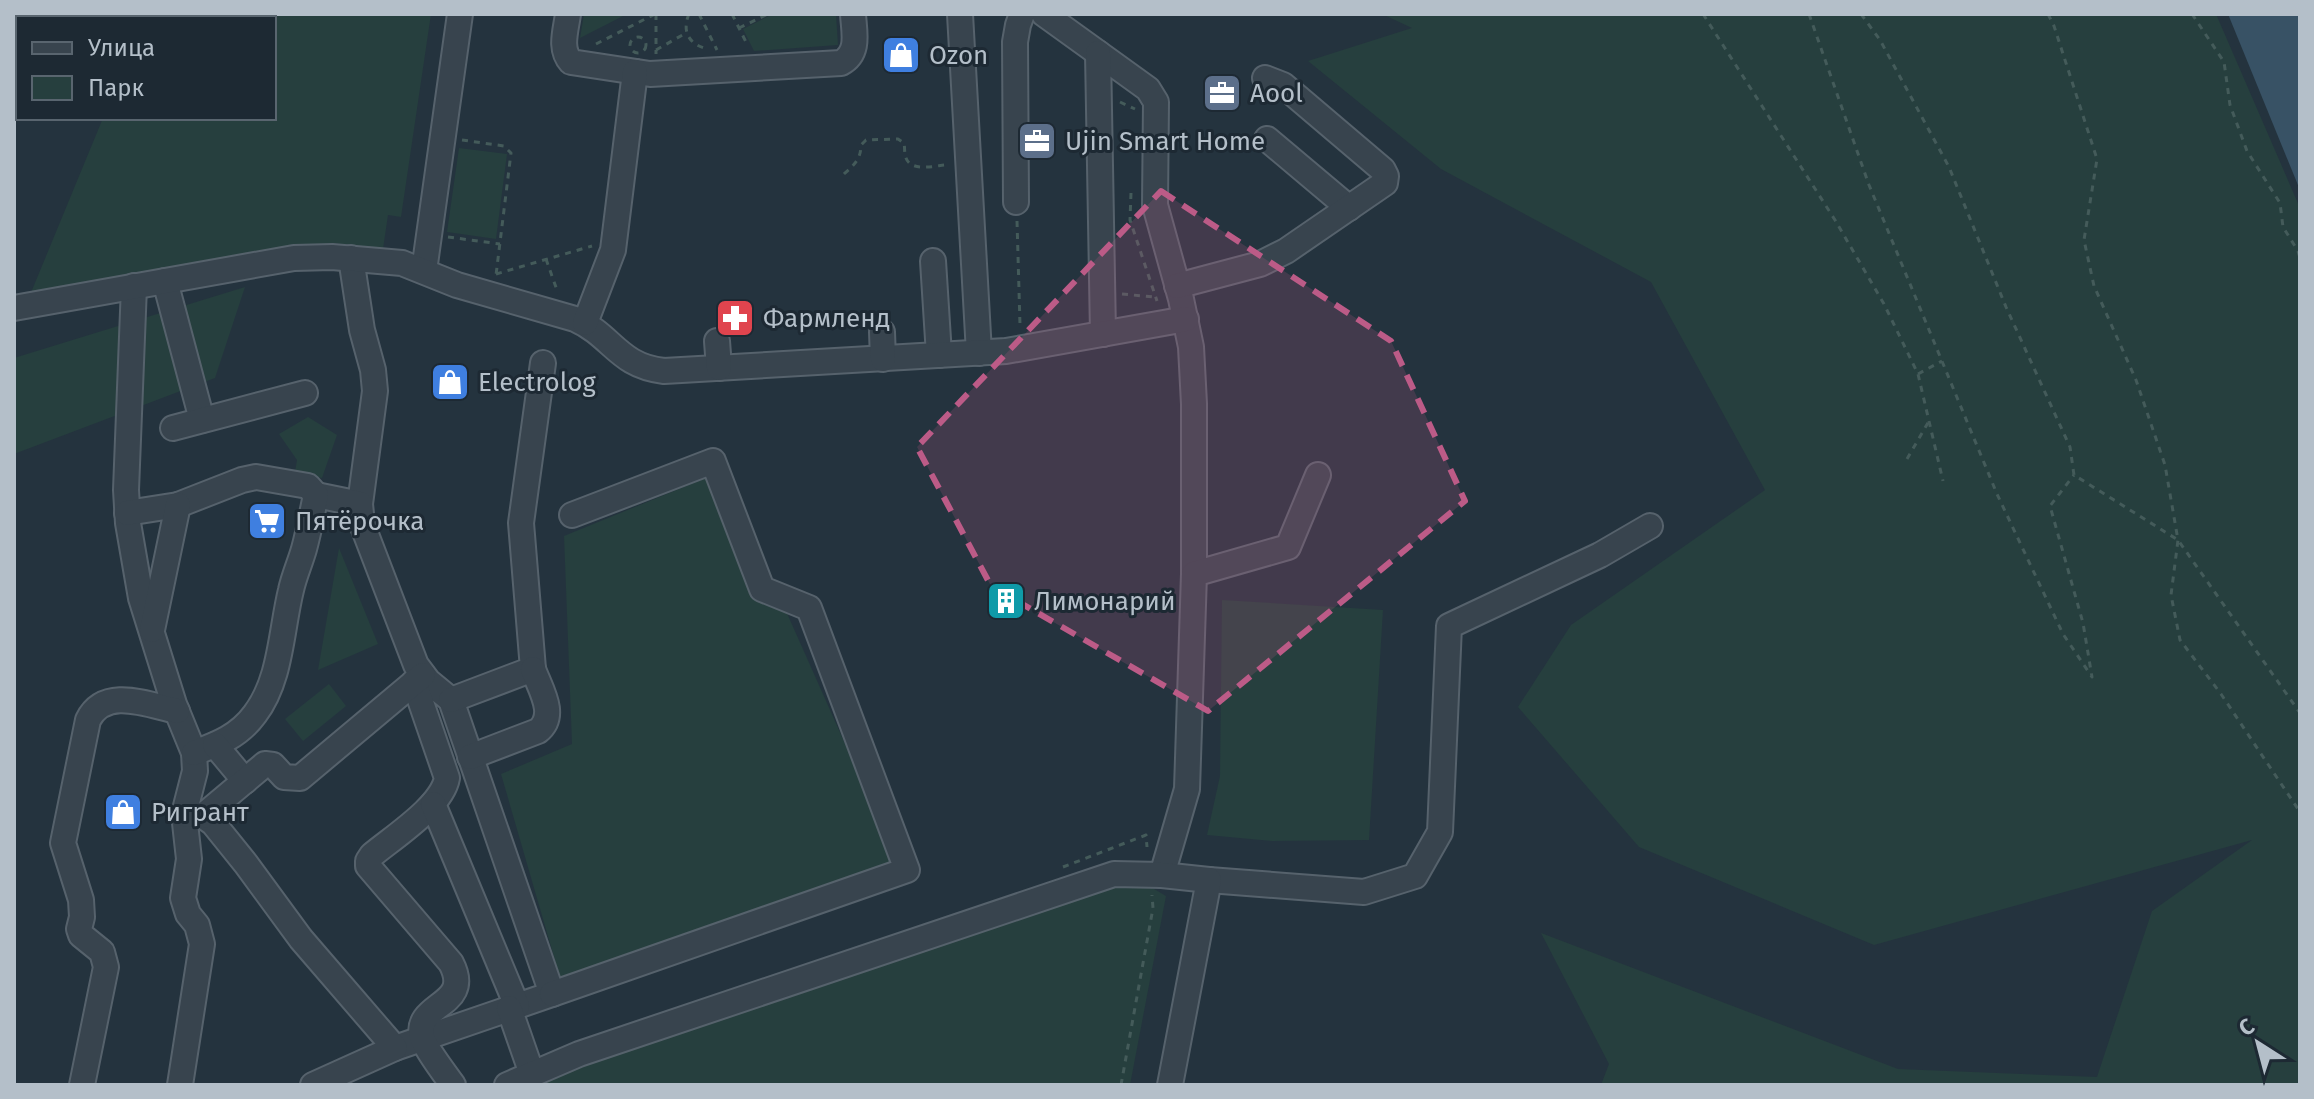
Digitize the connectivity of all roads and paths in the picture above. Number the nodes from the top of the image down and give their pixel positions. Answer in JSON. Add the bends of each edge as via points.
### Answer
{"nodes":[{"id":1,"x":460,"y":14,"type":"edge"},
{"id":2,"x":568,"y":14,"type":"edge"},
{"id":3,"x":655,"y":14,"type":"edge"},
{"id":4,"x":689,"y":14,"type":"edge"},
{"id":5,"x":699,"y":14,"type":"edge"},
{"id":6,"x":732,"y":14,"type":"edge"},
{"id":7,"x":768,"y":14,"type":"edge"},
{"id":8,"x":853,"y":14,"type":"edge"},
{"id":9,"x":960,"y":14,"type":"edge"},
{"id":10,"x":1022,"y":14,"type":"edge"},
{"id":11,"x":1703,"y":14,"type":"edge"},
{"id":12,"x":1809,"y":14,"type":"edge"},
{"id":13,"x":1861,"y":14,"type":"edge"},
{"id":14,"x":2048,"y":14,"type":"edge"},
{"id":15,"x":2192,"y":14,"type":"edge"},
{"id":16,"x":628,"y":27,"type":"junction"},
{"id":17,"x":739,"y":28,"type":"junction"},
{"id":18,"x":1054,"y":31,"type":"edge"},
{"id":19,"x":686,"y":33,"type":"junction"},
{"id":20,"x":634,"y":38,"type":"junction"},
{"id":21,"x":646,"y":46,"type":"junction"},
{"id":22,"x":716,"y":47,"type":"junction"},
{"id":23,"x":1098,"y":53,"type":"junction"},
{"id":24,"x":567,"y":58,"type":"junction"},
{"id":25,"x":651,"y":60,"type":"junction"},
{"id":26,"x":759,"y":68,"type":"junction"},
{"id":27,"x":727,"y":70,"type":"junction"},
{"id":28,"x":1265,"y":86,"type":"dead end"},
{"id":29,"x":1098,"y":93,"type":"junction"},
{"id":30,"x":1156,"y":118,"type":"junction"},
{"id":31,"x":442,"y":137,"type":"junction"},
{"id":32,"x":1267,"y":139,"type":"dead end"},
{"id":33,"x":968,"y":164,"type":"junction"},
{"id":34,"x":844,"y":174,"type":"dead end"},
{"id":35,"x":1154,"y":188,"type":"junction"},
{"id":36,"x":1016,"y":202,"type":"joint"},
{"id":37,"x":1349,"y":208,"type":"junction"},
{"id":38,"x":429,"y":234,"type":"junction"},
{"id":39,"x":614,"y":240,"type":"junction"},
{"id":40,"x":500,"y":244,"type":"junction"},
{"id":41,"x":351,"y":258,"type":"junction"},
{"id":42,"x":2300,"y":258,"type":"edge"},
{"id":43,"x":546,"y":259,"type":"junction"},
{"id":44,"x":933,"y":261,"type":"dead end"},
{"id":45,"x":424,"y":271,"type":"junction"},
{"id":46,"x":165,"y":281,"type":"junction"},
{"id":47,"x":494,"y":284,"type":"junction"},
{"id":48,"x":134,"y":286,"type":"junction"},
{"id":49,"x":1102,"y":293,"type":"junction"},
{"id":50,"x":1155,"y":297,"type":"junction"},
{"id":51,"x":1177,"y":307,"type":"junction"},
{"id":52,"x":14,"y":308,"type":"edge"},
{"id":53,"x":575,"y":319,"type":"junction"},
{"id":54,"x":882,"y":332,"type":"dead end"},
{"id":55,"x":1103,"y":334,"type":"junction"},
{"id":56,"x":717,"y":341,"type":"dead end"},
{"id":57,"x":1020,"y":349,"type":"junction"},
{"id":58,"x":979,"y":353,"type":"junction"},
{"id":59,"x":939,"y":355,"type":"junction"},
{"id":60,"x":883,"y":359,"type":"junction"},
{"id":61,"x":1942,"y":361,"type":"junction"},
{"id":62,"x":543,"y":363,"type":"dead end"},
{"id":63,"x":719,"y":368,"type":"junction"},
{"id":64,"x":1918,"y":374,"type":"junction"},
{"id":65,"x":305,"y":393,"type":"dead end"},
{"id":66,"x":202,"y":420,"type":"junction"},
{"id":67,"x":1929,"y":421,"type":"junction"},
{"id":68,"x":173,"y":428,"type":"dead end"},
{"id":69,"x":1907,"y":459,"type":"dead end"},
{"id":70,"x":1318,"y":475,"type":"dead end"},
{"id":71,"x":2074,"y":475,"type":"junction"},
{"id":72,"x":1943,"y":481,"type":"dead end"},
{"id":73,"x":316,"y":495,"type":"junction"},
{"id":74,"x":360,"y":504,"type":"junction"},
{"id":75,"x":178,"y":505,"type":"junction"},
{"id":76,"x":127,"y":513,"type":"junction"},
{"id":77,"x":572,"y":515,"type":"dead end"},
{"id":78,"x":1650,"y":526,"type":"dead end"},
{"id":79,"x":2178,"y":540,"type":"junction"},
{"id":80,"x":1194,"y":574,"type":"junction"},
{"id":81,"x":162,"y":646,"type":"junction"},
{"id":82,"x":533,"y":669,"type":"junction"},
{"id":83,"x":418,"y":679,"type":"junction"},
{"id":84,"x":451,"y":700,"type":"junction"},
{"id":85,"x":177,"y":711,"type":"junction"},
{"id":86,"x":2300,"y":713,"type":"edge"},
{"id":87,"x":204,"y":749,"type":"junction"},
{"id":88,"x":470,"y":757,"type":"junction"},
{"id":89,"x":245,"y":781,"type":"junction"},
{"id":90,"x":433,"y":804,"type":"junction"},
{"id":91,"x":2300,"y":812,"type":"edge"},
{"id":92,"x":194,"y":815,"type":"junction"},
{"id":93,"x":1162,"y":875,"type":"junction"},
{"id":94,"x":1209,"y":880,"type":"junction"},
{"id":95,"x":552,"y":994,"type":"junction"},
{"id":96,"x":513,"y":1007,"type":"junction"},
{"id":97,"x":422,"y":1038,"type":"junction"},
{"id":98,"x":395,"y":1048,"type":"junction"},
{"id":99,"x":532,"y":1074,"type":"junction"},
{"id":100,"x":82,"y":1085,"type":"edge"},
{"id":101,"x":180,"y":1085,"type":"edge"},
{"id":102,"x":313,"y":1085,"type":"edge"},
{"id":103,"x":453,"y":1085,"type":"edge"},
{"id":104,"x":507,"y":1085,"type":"edge"},
{"id":105,"x":1170,"y":1085,"type":"edge"}],
"edges":[{"from":1,"to":31,"type":"street"},
{"from":2,"to":24,"type":"street","via":[[563,49]]},
{"from":3,"to":16,"type":"path"},
{"from":3,"to":25,"type":"path"},
{"from":4,"to":19,"type":"path"},
{"from":5,"to":22,"type":"path"},
{"from":6,"to":17,"type":"path"},
{"from":7,"to":17,"type":"path"},
{"from":8,"to":26,"type":"street","via":[[855,46],[845,61]]},
{"from":9,"to":33,"type":"street"},
{"from":10,"to":36,"type":"street","via":[[1015,42]]},
{"from":11,"to":64,"type":"path","via":[[1835,220]]},
{"from":12,"to":61,"type":"path","via":[[1869,185]]},
{"from":13,"to":71,"type":"path","via":[[1949,167],[2070,447]]},
{"from":14,"to":79,"type":"path","via":[[2097,159],[2084,240],[2094,286],[2136,380],[2165,465]]},
{"from":15,"to":42,"type":"path","via":[[2224,62],[2230,105],[2247,151],[2280,203],[2283,227]]},
{"from":16,"to":20,"type":"path"},
{"from":16,"to":24,"type":"path"},
{"from":17,"to":26,"type":"path"},
{"from":18,"to":23,"type":"street"},
{"from":19,"to":22,"type":"path","via":[[700,47]]},
{"from":19,"to":25,"type":"path"},
{"from":20,"to":21,"type":"path","via":[[643,39]]},
{"from":20,"to":21,"type":"path","via":[[630,44],[635,52]]},
{"from":21,"to":25,"type":"path"},
{"from":22,"to":27,"type":"path"},
{"from":23,"to":29,"type":"street"},
{"from":23,"to":30,"type":"street","via":[[1148,89],[1156,102]]},
{"from":24,"to":25,"type":"street","via":[[577,64]]},
{"from":25,"to":27,"type":"street"},
{"from":25,"to":39,"type":"street","via":[[617,204]]},
{"from":26,"to":27,"type":"street"},
{"from":28,"to":37,"type":"street","via":[[1298,118],[1312,110],[1385,173],[1382,186]]},
{"from":29,"to":30,"type":"path"},
{"from":29,"to":49,"type":"street"},
{"from":30,"to":35,"type":"street"},
{"from":31,"to":38,"type":"street"},
{"from":31,"to":40,"type":"path","via":[[510,150]]},
{"from":32,"to":37,"type":"street"},
{"from":33,"to":34,"type":"path","via":[[915,166],[900,140],[866,140],[857,162]]},
{"from":33,"to":58,"type":"street"},
{"from":35,"to":50,"type":"path","via":[[1131,193],[1130,215]]},
{"from":35,"to":51,"type":"street"},
{"from":36,"to":57,"type":"path"},
{"from":37,"to":51,"type":"street","via":[[1269,260]]},
{"from":38,"to":40,"type":"path"},
{"from":38,"to":45,"type":"street"},
{"from":39,"to":43,"type":"path"},
{"from":39,"to":53,"type":"street","via":[[610,258]]},
{"from":40,"to":47,"type":"path"},
{"from":41,"to":45,"type":"street","via":[[402,263]]},
{"from":41,"to":46,"type":"street","via":[[294,258]]},
{"from":41,"to":74,"type":"street","via":[[375,380]]},
{"from":43,"to":47,"type":"path"},
{"from":43,"to":53,"type":"path"},
{"from":44,"to":59,"type":"street"},
{"from":45,"to":47,"type":"street","via":[[447,282]]},
{"from":46,"to":48,"type":"street"},
{"from":46,"to":66,"type":"street"},
{"from":47,"to":53,"type":"street"},
{"from":48,"to":52,"type":"street"},
{"from":48,"to":76,"type":"street"},
{"from":49,"to":50,"type":"path"},
{"from":49,"to":55,"type":"street"},
{"from":50,"to":51,"type":"path"},
{"from":50,"to":51,"type":"path"},
{"from":51,"to":55,"type":"street"},
{"from":51,"to":80,"type":"street","via":[[1191,347]]},
{"from":53,"to":63,"type":"street","via":[[641,367]]},
{"from":54,"to":60,"type":"street"},
{"from":55,"to":57,"type":"street"},
{"from":56,"to":63,"type":"street"},
{"from":57,"to":58,"type":"street"},
{"from":58,"to":59,"type":"street"},
{"from":59,"to":60,"type":"street"},
{"from":60,"to":63,"type":"street"},
{"from":61,"to":64,"type":"path"},
{"from":61,"to":71,"type":"path","via":[[2003,508],[2063,634],[2092,677],[2083,623],[2050,506]]},
{"from":62,"to":82,"type":"street","via":[[521,523]]},
{"from":64,"to":67,"type":"path"},
{"from":65,"to":66,"type":"street"},
{"from":66,"to":68,"type":"street"},
{"from":67,"to":69,"type":"path"},
{"from":67,"to":72,"type":"path"},
{"from":70,"to":80,"type":"street","via":[[1288,547]]},
{"from":71,"to":79,"type":"path"},
{"from":73,"to":74,"type":"street"},
{"from":73,"to":75,"type":"street","via":[[308,486],[256,477]]},
{"from":73,"to":87,"type":"street","via":[[271,686],[246,725]]},
{"from":74,"to":83,"type":"street","via":[[365,535]]},
{"from":75,"to":76,"type":"street"},
{"from":75,"to":81,"type":"street"},
{"from":76,"to":81,"type":"street","via":[[139,590]]},
{"from":77,"to":95,"type":"street","via":[[713,461],[762,589],[809,608],[907,870]]},
{"from":78,"to":94,"type":"street","via":[[1449,626],[1440,832],[1415,876],[1364,892]]},
{"from":79,"to":86,"type":"path"},
{"from":79,"to":91,"type":"path","via":[[2171,595],[2180,640]]},
{"from":80,"to":93,"type":"street","via":[[1187,789]]},
{"from":81,"to":85,"type":"street"},
{"from":82,"to":84,"type":"street"},
{"from":82,"to":88,"type":"street","via":[[549,716],[546,725]]},
{"from":83,"to":84,"type":"street"},
{"from":83,"to":89,"type":"street","via":[[300,778],[284,777],[265,764]]},
{"from":83,"to":90,"type":"street","via":[[447,778]]},
{"from":84,"to":88,"type":"street"},
{"from":85,"to":87,"type":"street"},
{"from":85,"to":100,"type":"street","via":[[116,699],[100,704],[88,720],[63,843],[81,900],[81,935],[102,952],[106,967]]},
{"from":87,"to":89,"type":"street"},
{"from":87,"to":92,"type":"street","via":[[195,771]]},
{"from":88,"to":95,"type":"street"},
{"from":89,"to":92,"type":"street"},
{"from":90,"to":96,"type":"street"},
{"from":90,"to":97,"type":"street","via":[[372,855],[368,866],[456,974],[454,993],[426,1019]]},
{"from":92,"to":98,"type":"street","via":[[213,823],[301,939]]},
{"from":92,"to":101,"type":"street","via":[[183,898],[202,944]]},
{"from":93,"to":94,"type":"street"},
{"from":93,"to":99,"type":"street","via":[[1114,874]]},
{"from":94,"to":105,"type":"street"},
{"from":95,"to":96,"type":"street"},
{"from":96,"to":97,"type":"street"},
{"from":96,"to":99,"type":"street"},
{"from":97,"to":98,"type":"street"},
{"from":97,"to":103,"type":"street"},
{"from":98,"to":102,"type":"street"},
{"from":99,"to":104,"type":"street"}]}
